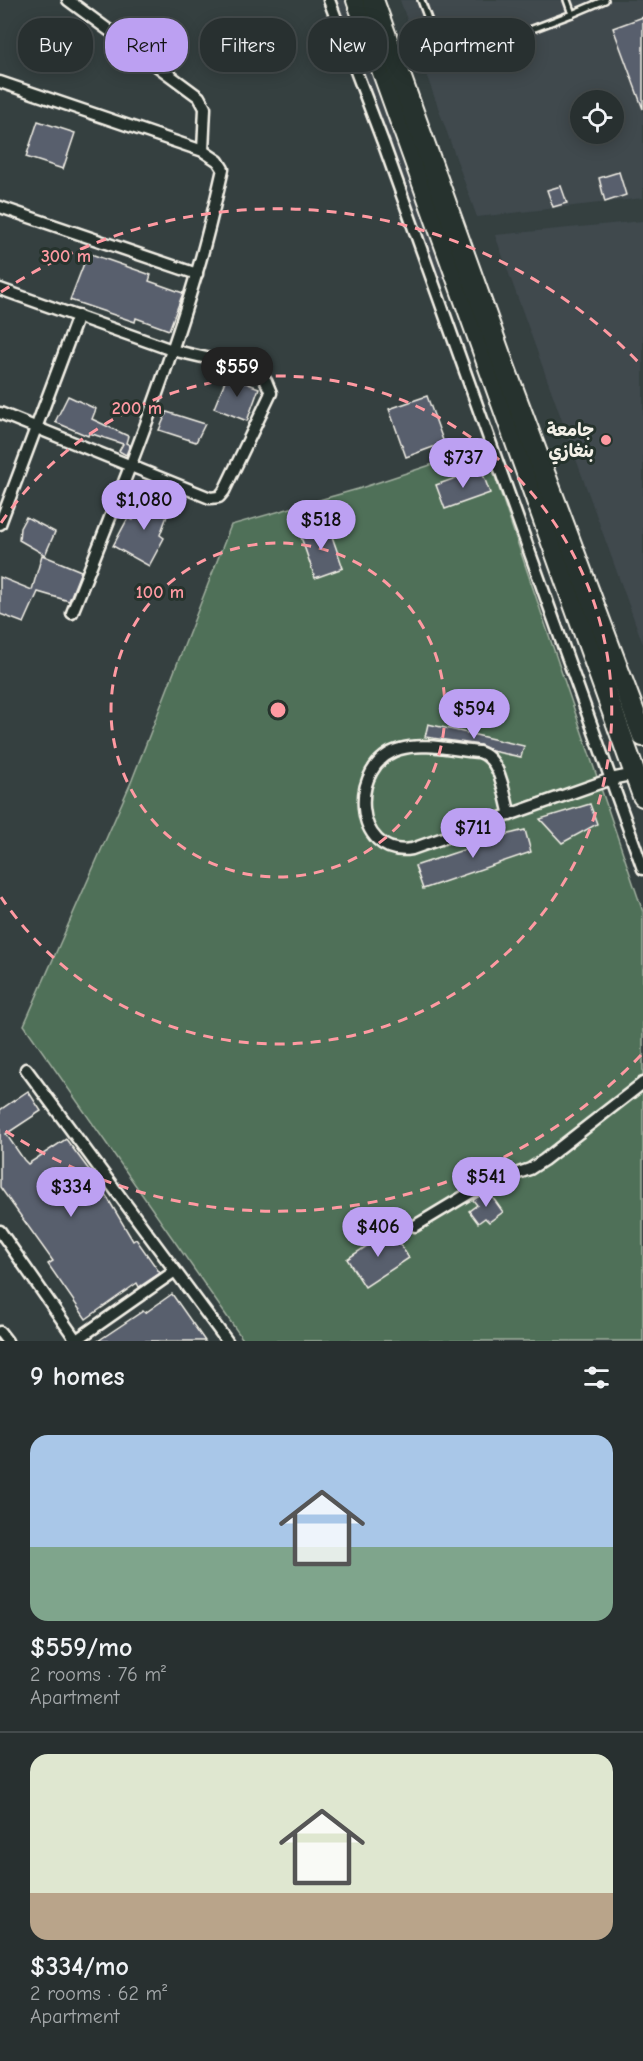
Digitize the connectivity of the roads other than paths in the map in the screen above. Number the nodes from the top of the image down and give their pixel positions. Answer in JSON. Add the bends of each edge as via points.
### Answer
{"nodes":[{"id":1,"x":68,"y":0,"type":"edge"},
{"id":2,"x":329,"y":0,"type":"edge"},
{"id":3,"x":357,"y":0,"type":"edge"},
{"id":4,"x":373,"y":0,"type":"edge"},
{"id":5,"x":421,"y":0,"type":"edge"},
{"id":6,"x":567,"y":0,"type":"edge"},
{"id":7,"x":605,"y":0,"type":"edge"},
{"id":8,"x":572,"y":14,"type":"junction"},
{"id":9,"x":336,"y":18,"type":"edge"},
{"id":10,"x":363,"y":18,"type":"edge"},
{"id":11,"x":357,"y":72,"type":"edge"},
{"id":12,"x":382,"y":72,"type":"edge"},
{"id":13,"x":0,"y":82,"type":"edge"},
{"id":14,"x":203,"y":151,"type":"junction"},
{"id":15,"x":0,"y":207,"type":"edge"},
{"id":16,"x":197,"y":274,"type":"junction"},
{"id":17,"x":0,"y":289,"type":"edge"},
{"id":18,"x":78,"y":316,"type":"junction"},
{"id":19,"x":172,"y":350,"type":"junction"},
{"id":20,"x":0,"y":413,"type":"edge"},
{"id":21,"x":36,"y":428,"type":"junction"},
{"id":22,"x":131,"y":466,"type":"junction"},
{"id":23,"x":0,"y":524,"type":"edge"},
{"id":24,"x":72,"y":613,"type":"dead end"},
{"id":25,"x":643,"y":736,"type":"edge"},
{"id":26,"x":635,"y":774,"type":"junction"},
{"id":27,"x":611,"y":779,"type":"junction"},
{"id":28,"x":643,"y":796,"type":"edge"},
{"id":29,"x":510,"y":815,"type":"junction"},
{"id":30,"x":643,"y":869,"type":"edge"},
{"id":31,"x":26,"y":1069,"type":"dead end"},
{"id":32,"x":643,"y":1083,"type":"edge"},
{"id":33,"x":415,"y":1226,"type":"dead end"},
{"id":34,"x":0,"y":1232,"type":"edge"},
{"id":35,"x":175,"y":1271,"type":"junction"},
{"id":36,"x":0,"y":1332,"type":"edge"},
{"id":37,"x":7,"y":1341,"type":"edge"},
{"id":38,"x":75,"y":1341,"type":"edge"},
{"id":39,"x":227,"y":1341,"type":"edge"}],
"edges":[{"from":1,"to":14,"type":"street","via":[[199,97],[205,108]]},
{"from":2,"to":9,"type":"street"},
{"from":3,"to":10,"type":"highway"},
{"from":4,"to":25,"type":"highway"},
{"from":5,"to":8,"type":"lane","via":[[439,49],[447,55],[461,56]]},
{"from":6,"to":8,"type":"lane"},
{"from":7,"to":8,"type":"lane"},
{"from":11,"to":27,"type":"street"},
{"from":12,"to":26,"type":"highway"},
{"from":13,"to":14,"type":"street"},
{"from":14,"to":16,"type":"street","via":[[224,169]]},
{"from":15,"to":16,"type":"street"},
{"from":16,"to":19,"type":"street"},
{"from":17,"to":18,"type":"street"},
{"from":18,"to":19,"type":"street"},
{"from":18,"to":21,"type":"street"},
{"from":19,"to":22,"type":"street"},
{"from":19,"to":22,"type":"street","via":[[254,369],[271,393],[219,497],[210,498]]},
{"from":20,"to":21,"type":"street"},
{"from":21,"to":22,"type":"street"},
{"from":21,"to":23,"type":"street"},
{"from":22,"to":24,"type":"street"},
{"from":26,"to":27,"type":"street"},
{"from":26,"to":28,"type":"highway"},
{"from":27,"to":29,"type":"street"},
{"from":27,"to":30,"type":"street"},
{"from":29,"to":29,"type":"street","via":[[412,849],[397,850],[384,845],[369,830],[365,786],[376,763],[397,749],[479,752],[495,764]]},
{"from":31,"to":35,"type":"street"},
{"from":32,"to":33,"type":"street","via":[[530,1169],[483,1185]]},
{"from":34,"to":38,"type":"street"},
{"from":35,"to":38,"type":"street"},
{"from":35,"to":39,"type":"street"},
{"from":36,"to":37,"type":"street"}]}
